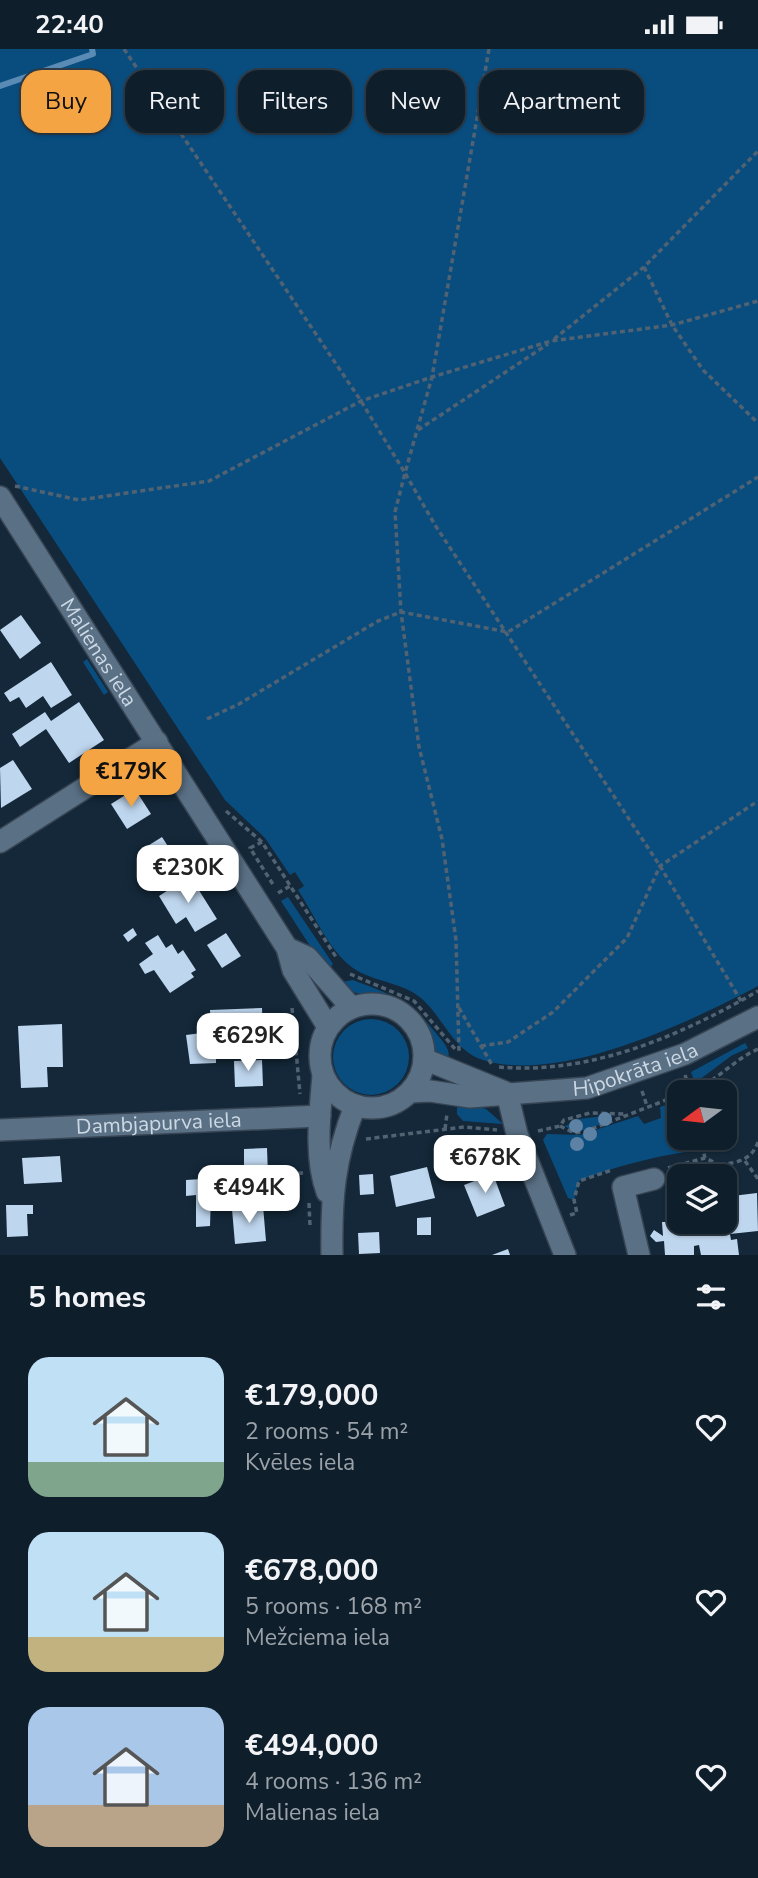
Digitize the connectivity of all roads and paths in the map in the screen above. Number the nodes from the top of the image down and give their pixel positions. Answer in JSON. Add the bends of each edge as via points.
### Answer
{"nodes":[{"id":1,"x":124,"y":49,"type":"edge"},
{"id":2,"x":489,"y":49,"type":"edge"},
{"id":3,"x":758,"y":151,"type":"edge"},
{"id":4,"x":644,"y":267,"type":"junction"},
{"id":5,"x":758,"y":301,"type":"edge"},
{"id":6,"x":673,"y":325,"type":"junction"},
{"id":7,"x":551,"y":341,"type":"junction"},
{"id":8,"x":432,"y":377,"type":"junction"},
{"id":9,"x":361,"y":401,"type":"junction"},
{"id":10,"x":758,"y":423,"type":"edge"},
{"id":11,"x":418,"y":430,"type":"junction"},
{"id":12,"x":405,"y":473,"type":"junction"},
{"id":13,"x":758,"y":477,"type":"edge"},
{"id":14,"x":6,"y":492,"type":"edge"},
{"id":15,"x":401,"y":613,"type":"junction"},
{"id":16,"x":508,"y":632,"type":"junction"},
{"id":17,"x":207,"y":719,"type":"dead end"},
{"id":18,"x":157,"y":743,"type":"junction"},
{"id":19,"x":758,"y":801,"type":"edge"},
{"id":20,"x":225,"y":810,"type":"dead end"},
{"id":21,"x":0,"y":842,"type":"edge"},
{"id":22,"x":262,"y":842,"type":"junction"},
{"id":23,"x":660,"y":866,"type":"junction"},
{"id":24,"x":290,"y":886,"type":"junction"},
{"id":25,"x":287,"y":948,"type":"junction"},
{"id":26,"x":338,"y":961,"type":"dead end"},
{"id":27,"x":343,"y":968,"type":"dead end"},
{"id":28,"x":758,"y":991,"type":"edge"},
{"id":29,"x":741,"y":1001,"type":"junction"},
{"id":30,"x":291,"y":1003,"type":"dead end"},
{"id":31,"x":458,"y":1006,"type":"junction"},
{"id":32,"x":351,"y":1007,"type":"junction"},
{"id":33,"x":758,"y":1017,"type":"edge"},
{"id":34,"x":328,"y":1027,"type":"junction"},
{"id":35,"x":481,"y":1046,"type":"junction"},
{"id":36,"x":758,"y":1049,"type":"edge"},
{"id":37,"x":424,"y":1059,"type":"junction"},
{"id":38,"x":481,"y":1065,"type":"dead end"},
{"id":39,"x":492,"y":1066,"type":"junction"},
{"id":40,"x":323,"y":1075,"type":"junction"},
{"id":41,"x":674,"y":1079,"type":"dead end"},
{"id":42,"x":686,"y":1080,"type":"edge"},
{"id":43,"x":711,"y":1080,"type":"edge"},
{"id":44,"x":652,"y":1087,"type":"dead end"},
{"id":45,"x":410,"y":1092,"type":"junction"},
{"id":46,"x":507,"y":1093,"type":"junction"},
{"id":47,"x":667,"y":1099,"type":"edge"},
{"id":48,"x":355,"y":1106,"type":"junction"},
{"id":49,"x":647,"y":1106,"type":"junction"},
{"id":50,"x":625,"y":1114,"type":"junction"},
{"id":51,"x":303,"y":1117,"type":"junction"},
{"id":52,"x":560,"y":1126,"type":"junction"},
{"id":53,"x":0,"y":1130,"type":"edge"},
{"id":54,"x":517,"y":1134,"type":"junction"},
{"id":55,"x":342,"y":1139,"type":"junction"},
{"id":56,"x":758,"y":1142,"type":"edge"},
{"id":57,"x":703,"y":1150,"type":"edge"},
{"id":58,"x":705,"y":1158,"type":"junction"},
{"id":59,"x":745,"y":1161,"type":"junction"},
{"id":60,"x":718,"y":1164,"type":"edge"},
{"id":61,"x":726,"y":1164,"type":"edge"},
{"id":62,"x":307,"y":1173,"type":"dead end"},
{"id":63,"x":281,"y":1174,"type":"dead end"},
{"id":64,"x":654,"y":1179,"type":"joint"},
{"id":65,"x":758,"y":1179,"type":"edge"},
{"id":66,"x":330,"y":1201,"type":"junction"},
{"id":67,"x":332,"y":1255,"type":"edge"},
{"id":68,"x":565,"y":1255,"type":"edge"},
{"id":69,"x":639,"y":1255,"type":"edge"}],
"edges":[{"from":1,"to":9,"type":"path"},
{"from":2,"to":8,"type":"path"},
{"from":3,"to":4,"type":"path"},
{"from":4,"to":6,"type":"path"},
{"from":4,"to":7,"type":"path"},
{"from":5,"to":6,"type":"path"},
{"from":6,"to":7,"type":"path"},
{"from":6,"to":10,"type":"path","via":[[703,370]]},
{"from":7,"to":8,"type":"path"},
{"from":7,"to":11,"type":"path"},
{"from":8,"to":9,"type":"path"},
{"from":8,"to":11,"type":"path"},
{"from":9,"to":12,"type":"path"},
{"from":9,"to":14,"type":"path","via":[[209,481],[79,500]]},
{"from":11,"to":12,"type":"path"},
{"from":12,"to":15,"type":"path","via":[[395,512]]},
{"from":12,"to":16,"type":"path"},
{"from":13,"to":16,"type":"path"},
{"from":14,"to":18,"type":"street","name":"Malienas iela"},
{"from":15,"to":16,"type":"path"},
{"from":15,"to":17,"type":"path","via":[[378,621]]},
{"from":15,"to":31,"type":"path","via":[[419,747],[442,839],[453,915]]},
{"from":16,"to":23,"type":"path"},
{"from":18,"to":21,"type":"street"},
{"from":18,"to":25,"type":"street","name":"Malienas iela"},
{"from":19,"to":23,"type":"path"},
{"from":20,"to":22,"type":"path"},
{"from":22,"to":24,"type":"path"},
{"from":22,"to":24,"type":"path","via":[[250,848],[279,894]]},
{"from":23,"to":29,"type":"path"},
{"from":23,"to":35,"type":"path","via":[[627,939],[553,1012],[508,1042]]},
{"from":24,"to":26,"type":"path"},
{"from":25,"to":32,"type":"street","name":"Malienas iela","via":[[307,957]]},
{"from":25,"to":34,"type":"street","name":"Malienas iela","via":[[293,970]]},
{"from":27,"to":31,"type":"path","via":[[414,1001],[459,1054]]},
{"from":28,"to":29,"type":"path"},
{"from":29,"to":39,"type":"path","via":[[606,1058],[556,1068]]},
{"from":30,"to":51,"type":"path"},
{"from":31,"to":35,"type":"path"},
{"from":32,"to":34,"type":"street"},
{"from":32,"to":37,"type":"street","via":[[374,1003],[397,1010],[420,1035]]},
{"from":33,"to":46,"type":"street","name":"Hipokrāta iela","via":[[685,1053],[612,1081],[551,1093]]},
{"from":34,"to":40,"type":"street","via":[[319,1051]]},
{"from":35,"to":39,"type":"path"},
{"from":36,"to":43,"type":"path"},
{"from":37,"to":45,"type":"street"},
{"from":37,"to":46,"type":"street","name":"Hipokrāta iela"},
{"from":38,"to":39,"type":"path"},
{"from":40,"to":48,"type":"street","via":[[341,1099]]},
{"from":40,"to":51,"type":"street"},
{"from":41,"to":42,"type":"path","via":[[685,1075]]},
{"from":44,"to":49,"type":"path","via":[[641,1091]]},
{"from":45,"to":46,"type":"street","name":"Hipokrāta iela","via":[[430,1090],[470,1097]]},
{"from":45,"to":48,"type":"street","via":[[386,1107]]},
{"from":46,"to":54,"type":"street"},
{"from":47,"to":49,"type":"path"},
{"from":48,"to":55,"type":"street"},
{"from":49,"to":50,"type":"path"},
{"from":50,"to":52,"type":"path","via":[[590,1113],[564,1120]]},
{"from":50,"to":52,"type":"path","via":[[579,1133]]},
{"from":51,"to":53,"type":"street","name":"Dambjapurva iela"},
{"from":51,"to":66,"type":"street"},
{"from":52,"to":54,"type":"path"},
{"from":54,"to":55,"type":"path","via":[[464,1127]]},
{"from":54,"to":68,"type":"street"},
{"from":55,"to":66,"type":"street"},
{"from":56,"to":59,"type":"path"},
{"from":57,"to":58,"type":"path"},
{"from":58,"to":60,"type":"path"},
{"from":58,"to":64,"type":"path","via":[[660,1170]]},
{"from":59,"to":61,"type":"path"},
{"from":59,"to":65,"type":"path"},
{"from":62,"to":63,"type":"path"},
{"from":64,"to":69,"type":"street","via":[[623,1187]]},
{"from":66,"to":67,"type":"street"}]}
